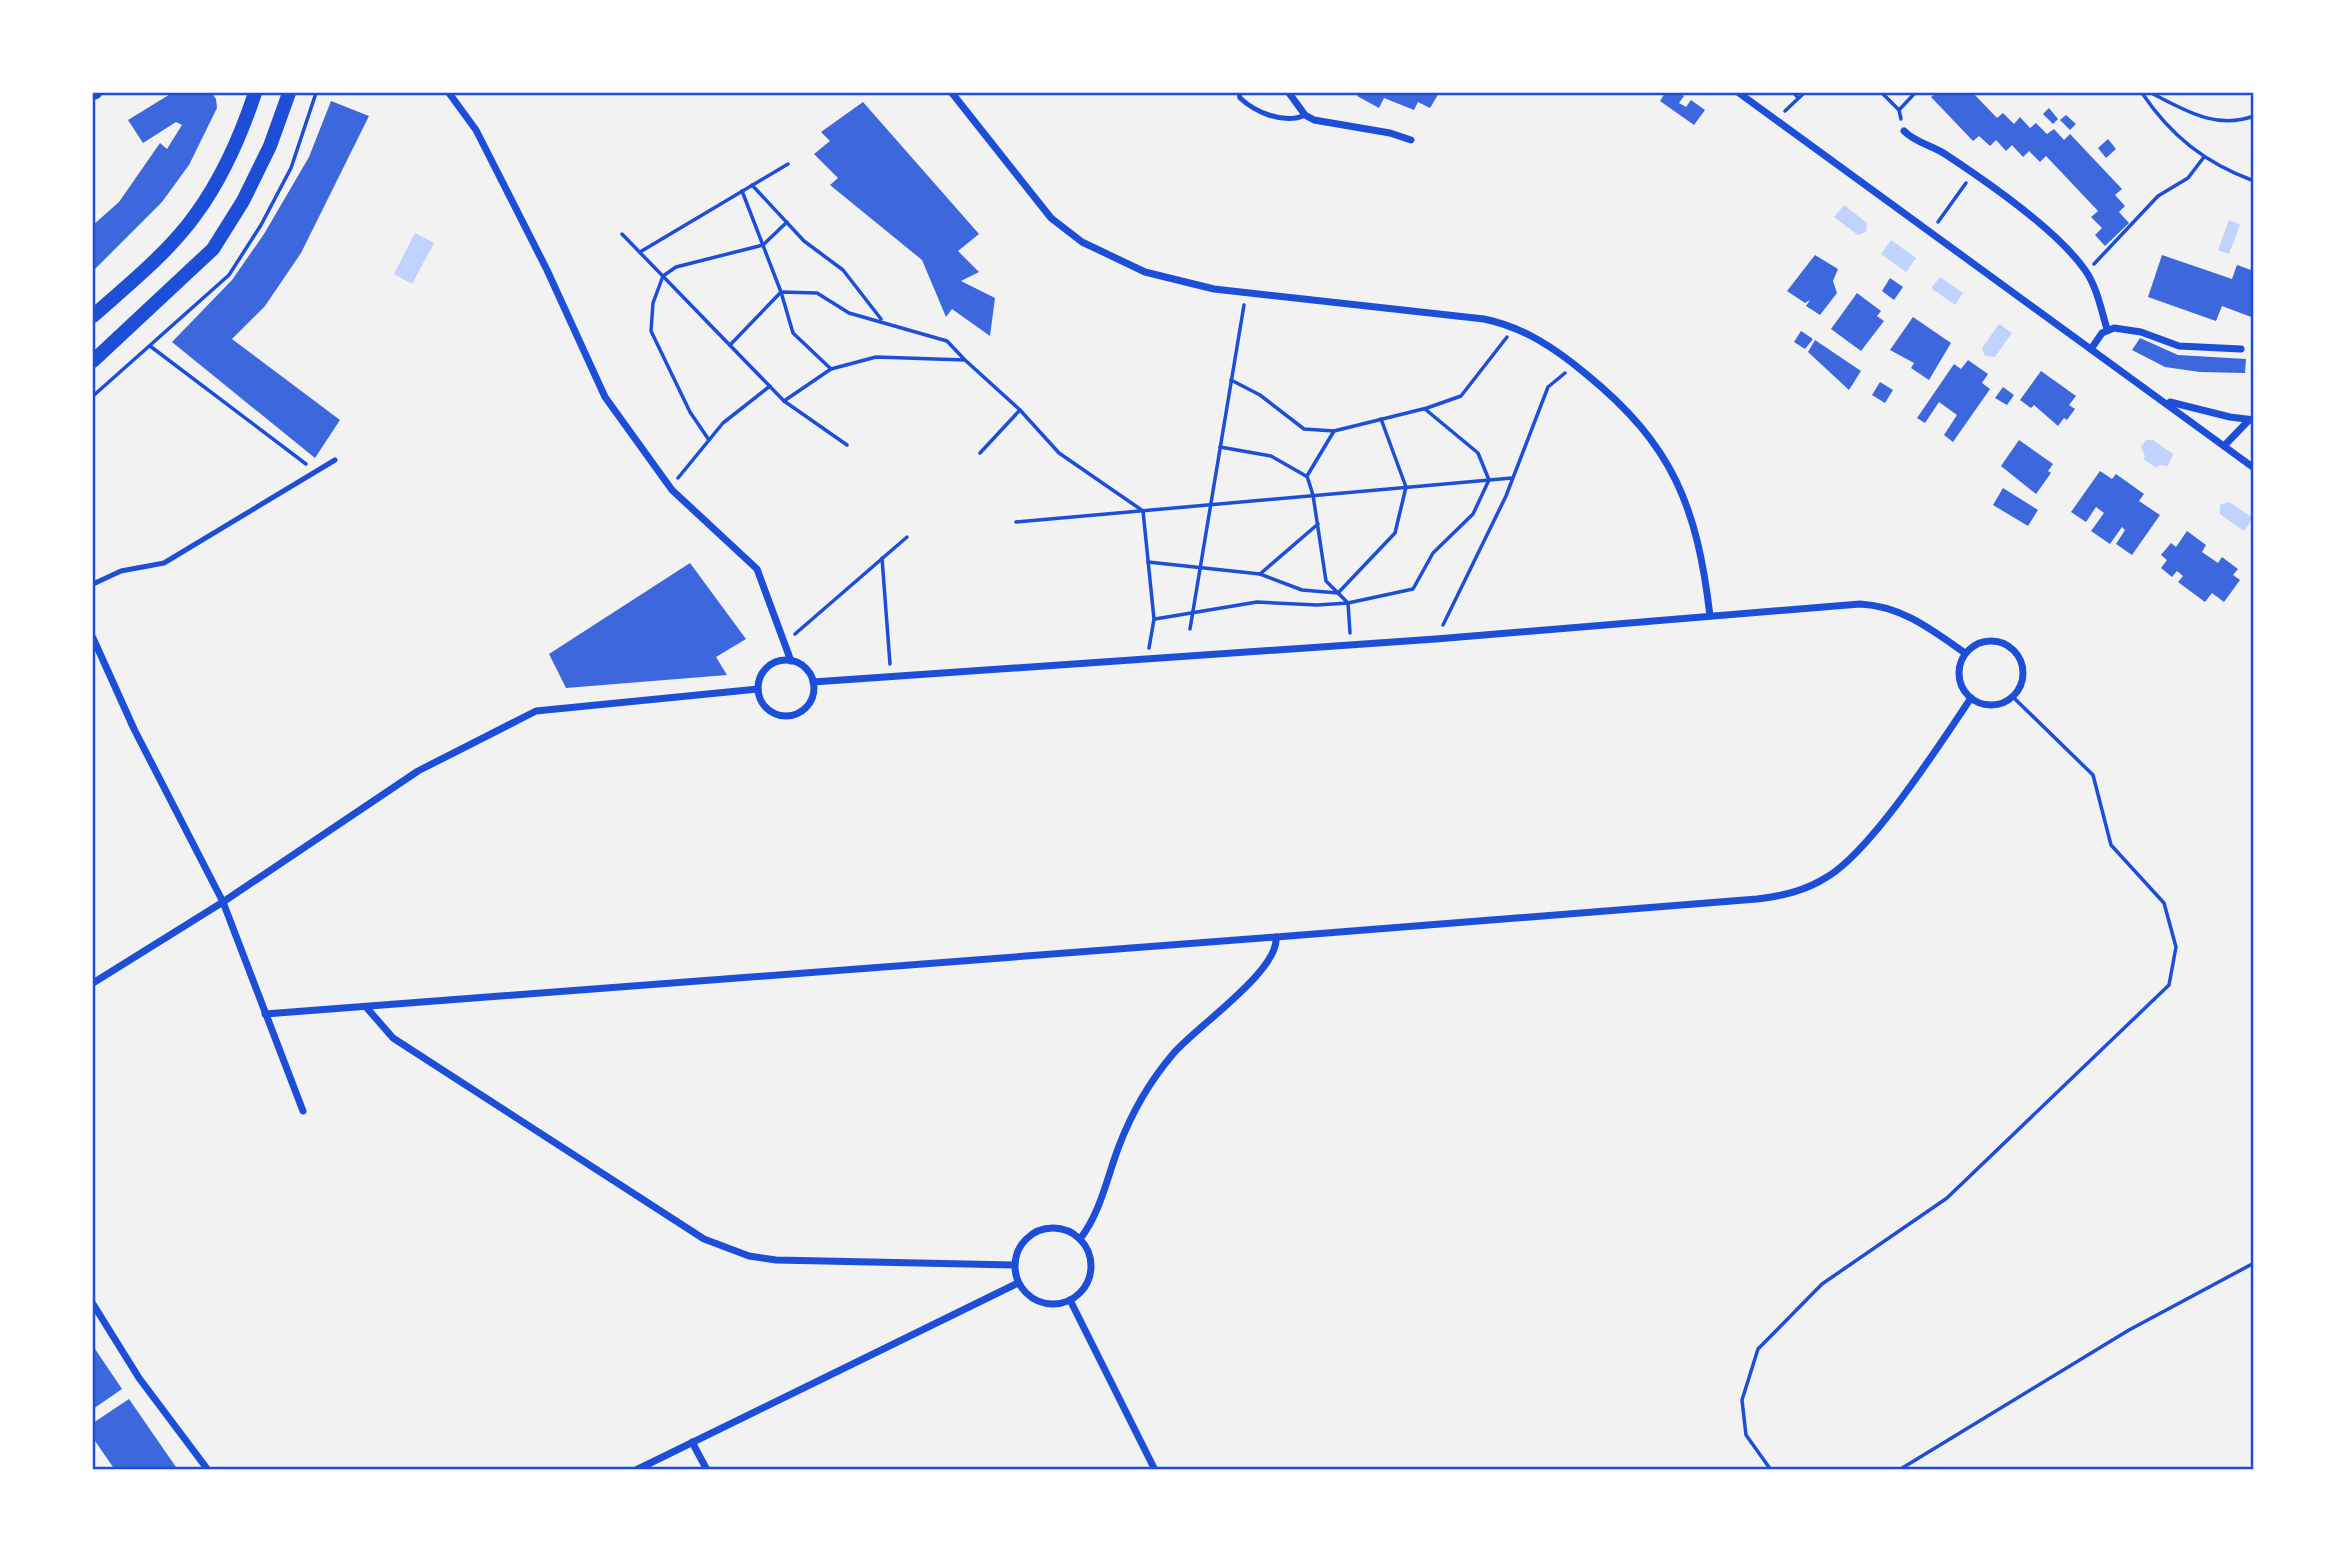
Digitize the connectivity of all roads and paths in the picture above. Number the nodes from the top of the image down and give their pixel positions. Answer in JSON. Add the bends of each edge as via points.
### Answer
{"nodes":[{"id":1,"x":255,"y":93,"type":"edge"},
{"id":2,"x":289,"y":93,"type":"edge"},
{"id":3,"x":449,"y":93,"type":"edge"},
{"id":4,"x":952,"y":93,"type":"edge"},
{"id":5,"x":1239,"y":93,"type":"edge"},
{"id":6,"x":1290,"y":93,"type":"edge"},
{"id":7,"x":1739,"y":93,"type":"edge"},
{"id":8,"x":1794,"y":93,"type":"edge"},
{"id":9,"x":1804,"y":93,"type":"edge"},
{"id":10,"x":1882,"y":93,"type":"edge"},
{"id":11,"x":1916,"y":93,"type":"edge"},
{"id":12,"x":2142,"y":93,"type":"edge"},
{"id":13,"x":2151,"y":93,"type":"edge"},
{"id":14,"x":1798,"y":98,"type":"junction"},
{"id":15,"x":1899,"y":110,"type":"junction"},
{"id":16,"x":1305,"y":115,"type":"junction"},
{"id":17,"x":2254,"y":116,"type":"edge"},
{"id":18,"x":1776,"y":120,"type":"junction"},
{"id":19,"x":1904,"y":131,"type":"joint"},
{"id":20,"x":1411,"y":140,"type":"dead end"},
{"id":21,"x":2204,"y":157,"type":"junction"},
{"id":22,"x":788,"y":164,"type":"dead end"},
{"id":23,"x":1972,"y":174,"type":"junction"},
{"id":24,"x":2254,"y":181,"type":"edge"},
{"id":25,"x":752,"y":185,"type":"junction"},
{"id":26,"x":742,"y":191,"type":"junction"},
{"id":27,"x":787,"y":222,"type":"junction"},
{"id":28,"x":1931,"y":233,"type":"junction"},
{"id":29,"x":622,"y":234,"type":"dead end"},
{"id":30,"x":763,"y":245,"type":"junction"},
{"id":31,"x":640,"y":252,"type":"junction"},
{"id":32,"x":2085,"y":270,"type":"junction"},
{"id":33,"x":663,"y":276,"type":"junction"},
{"id":34,"x":781,"y":292,"type":"junction"},
{"id":35,"x":1246,"y":293,"type":"junction"},
{"id":36,"x":93,"y":316,"type":"edge"},
{"id":37,"x":882,"y":321,"type":"junction"},
{"id":38,"x":1514,"y":327,"type":"junction"},
{"id":39,"x":2107,"y":329,"type":"junction"},
{"id":40,"x":730,"y":345,"type":"junction"},
{"id":41,"x":149,"y":346,"type":"dead end"},
{"id":42,"x":2091,"y":349,"type":"junction"},
{"id":43,"x":2241,"y":349,"type":"dead end"},
{"id":44,"x":965,"y":360,"type":"junction"},
{"id":45,"x":93,"y":361,"type":"edge"},
{"id":46,"x":1575,"y":365,"type":"junction"},
{"id":47,"x":831,"y":369,"type":"junction"},
{"id":48,"x":1231,"y":380,"type":"junction"},
{"id":49,"x":770,"y":386,"type":"junction"},
{"id":50,"x":2163,"y":400,"type":"junction"},
{"id":51,"x":784,"y":401,"type":"junction"},
{"id":52,"x":1425,"y":409,"type":"junction"},
{"id":53,"x":1020,"y":410,"type":"junction"},
{"id":54,"x":1381,"y":419,"type":"junction"},
{"id":55,"x":2251,"y":420,"type":"edge"},
{"id":56,"x":1334,"y":430,"type":"junction"},
{"id":57,"x":709,"y":440,"type":"junction"},
{"id":58,"x":847,"y":445,"type":"dead end"},
{"id":59,"x":2224,"y":446,"type":"junction"},
{"id":60,"x":1220,"y":447,"type":"junction"},
{"id":61,"x":980,"y":453,"type":"dead end"},
{"id":62,"x":335,"y":460,"type":"dead end"},
{"id":63,"x":2254,"y":468,"type":"edge"},
{"id":64,"x":316,"y":472,"type":"junction"},
{"id":65,"x":1307,"y":477,"type":"junction"},
{"id":66,"x":1513,"y":478,"type":"junction"},
{"id":67,"x":1489,"y":480,"type":"junction"},
{"id":68,"x":670,"y":488,"type":"junction"},
{"id":69,"x":1406,"y":488,"type":"junction"},
{"id":70,"x":1313,"y":495,"type":"junction"},
{"id":71,"x":1212,"y":505,"type":"junction"},
{"id":72,"x":1143,"y":511,"type":"junction"},
{"id":73,"x":1016,"y":522,"type":"dead end"},
{"id":74,"x":1318,"y":524,"type":"junction"},
{"id":75,"x":907,"y":537,"type":"dead end"},
{"id":76,"x":882,"y":558,"type":"junction"},
{"id":77,"x":1148,"y":562,"type":"junction"},
{"id":78,"x":1200,"y":567,"type":"junction"},
{"id":79,"x":1260,"y":574,"type":"junction"},
{"id":80,"x":93,"y":584,"type":"edge"},
{"id":81,"x":1338,"y":593,"type":"junction"},
{"id":82,"x":1348,"y":603,"type":"junction"},
{"id":83,"x":1192,"y":612,"type":"junction"},
{"id":84,"x":1710,"y":616,"type":"junction"},
{"id":85,"x":1154,"y":619,"type":"junction"},
{"id":86,"x":1189,"y":629,"type":"dead end"},
{"id":87,"x":93,"y":638,"type":"edge"},
{"id":88,"x":1436,"y":639,"type":"junction"},
{"id":89,"x":785,"y":644,"type":"junction"},
{"id":90,"x":1351,"y":645,"type":"junction"},
{"id":91,"x":1965,"y":653,"type":"junction"},
{"id":92,"x":1149,"y":659,"type":"junction"},
{"id":93,"x":791,"y":661,"type":"junction"},
{"id":94,"x":891,"y":677,"type":"junction"},
{"id":95,"x":813,"y":682,"type":"junction"},
{"id":96,"x":758,"y":689,"type":"junction"},
{"id":97,"x":2013,"y":696,"type":"junction"},
{"id":98,"x":1970,"y":698,"type":"junction"},
{"id":99,"x":223,"y":902,"type":"junction"},
{"id":100,"x":1276,"y":937,"type":"junction"},
{"id":101,"x":93,"y":983,"type":"edge"},
{"id":102,"x":366,"y":1007,"type":"junction"},
{"id":103,"x":265,"y":1014,"type":"junction"},
{"id":104,"x":303,"y":1111,"type":"dead end"},
{"id":105,"x":1080,"y":1239,"type":"junction"},
{"id":106,"x":2254,"y":1263,"type":"edge"},
{"id":107,"x":1014,"y":1265,"type":"junction"},
{"id":108,"x":1018,"y":1283,"type":"junction"},
{"id":109,"x":1070,"y":1300,"type":"junction"},
{"id":110,"x":93,"y":1304,"type":"edge"},
{"id":111,"x":692,"y":1442,"type":"junction"},
{"id":112,"x":208,"y":1470,"type":"edge"},
{"id":113,"x":636,"y":1470,"type":"edge"},
{"id":114,"x":707,"y":1470,"type":"edge"},
{"id":115,"x":1155,"y":1470,"type":"edge"},
{"id":116,"x":1771,"y":1470,"type":"edge"},
{"id":117,"x":1899,"y":1470,"type":"edge"}],
"edges":[{"from":1,"to":36,"type":"main road","via":[[240,140],[196,215]]},
{"from":2,"to":45,"type":"main road","via":[[270,146],[213,248]]},
{"from":3,"to":68,"type":"street","via":[[476,130],[518,211],[605,397]]},
{"from":4,"to":35,"type":"street","via":[[1036,201],[1065,230],[1166,279]]},
{"from":5,"to":16,"type":"lane","via":[[1260,113],[1292,118]]},
{"from":6,"to":16,"type":"street"},
{"from":7,"to":18,"type":"street"},
{"from":8,"to":14,"type":"path"},
{"from":9,"to":14,"type":"path"},
{"from":10,"to":15,"type":"path"},
{"from":11,"to":15,"type":"path"},
{"from":12,"to":21,"type":"path","via":[[2173,134]]},
{"from":13,"to":17,"type":"path","via":[[2195,116],[2219,120]]},
{"from":14,"to":18,"type":"path"},
{"from":15,"to":19,"type":"path"},
{"from":16,"to":20,"type":"street"},
{"from":18,"to":28,"type":"street"},
{"from":19,"to":23,"type":"street"},
{"from":21,"to":24,"type":"path"},
{"from":21,"to":32,"type":"path","via":[[2188,178],[2158,196]]},
{"from":22,"to":25,"type":"path"},
{"from":23,"to":28,"type":"path"},
{"from":23,"to":32,"type":"street","via":[[2036,222]]},
{"from":25,"to":26,"type":"path"},
{"from":25,"to":27,"type":"path"},
{"from":26,"to":30,"type":"path"},
{"from":26,"to":31,"type":"path"},
{"from":27,"to":30,"type":"path"},
{"from":27,"to":37,"type":"path","via":[[842,270]]},
{"from":28,"to":42,"type":"street"},
{"from":29,"to":31,"type":"path"},
{"from":30,"to":33,"type":"path","via":[[676,267]]},
{"from":30,"to":34,"type":"path"},
{"from":31,"to":33,"type":"path"},
{"from":32,"to":39,"type":"street"},
{"from":33,"to":40,"type":"path"},
{"from":33,"to":57,"type":"path","via":[[653,303],[651,331],[690,412]]},
{"from":34,"to":37,"type":"path","via":[[817,293],[849,313]]},
{"from":34,"to":40,"type":"path"},
{"from":34,"to":47,"type":"path","via":[[793,333]]},
{"from":35,"to":38,"type":"street","via":[[1451,314]]},
{"from":35,"to":48,"type":"path"},
{"from":37,"to":44,"type":"path","via":[[947,341]]},
{"from":38,"to":46,"type":"street"},
{"from":38,"to":52,"type":"path","via":[[1461,396]]},
{"from":39,"to":42,"type":"street"},
{"from":39,"to":43,"type":"street","via":[[2123,328],[2191,348]]},
{"from":40,"to":49,"type":"path"},
{"from":41,"to":64,"type":"path"},
{"from":42,"to":50,"type":"street"},
{"from":44,"to":47,"type":"path","via":[[876,357]]},
{"from":44,"to":53,"type":"path"},
{"from":46,"to":66,"type":"path","via":[[1548,387]]},
{"from":46,"to":84,"type":"street","via":[[1635,419],[1670,466],[1699,542]]},
{"from":47,"to":51,"type":"path"},
{"from":48,"to":56,"type":"path","via":[[1304,429]]},
{"from":48,"to":60,"type":"path"},
{"from":49,"to":51,"type":"path"},
{"from":49,"to":57,"type":"path"},
{"from":50,"to":55,"type":"street"},
{"from":50,"to":59,"type":"street"},
{"from":51,"to":58,"type":"path"},
{"from":52,"to":54,"type":"path"},
{"from":52,"to":67,"type":"path","via":[[1479,453]]},
{"from":53,"to":61,"type":"path"},
{"from":53,"to":72,"type":"path","via":[[1059,453]]},
{"from":54,"to":56,"type":"path"},
{"from":54,"to":69,"type":"path"},
{"from":55,"to":59,"type":"street"},
{"from":56,"to":65,"type":"path"},
{"from":57,"to":68,"type":"path"},
{"from":59,"to":63,"type":"street"},
{"from":60,"to":65,"type":"path","via":[[1271,456]]},
{"from":60,"to":71,"type":"path"},
{"from":62,"to":64,"type":"lane"},
{"from":64,"to":80,"type":"lane","via":[[164,564],[121,571]]},
{"from":65,"to":70,"type":"path"},
{"from":66,"to":67,"type":"path"},
{"from":66,"to":88,"type":"path"},
{"from":67,"to":69,"type":"path"},
{"from":67,"to":82,"type":"path","via":[[1473,514],[1433,553],[1413,589]]},
{"from":68,"to":89,"type":"street","via":[[757,569]]},
{"from":69,"to":70,"type":"path"},
{"from":69,"to":81,"type":"path","via":[[1395,533]]},
{"from":70,"to":71,"type":"path"},
{"from":70,"to":74,"type":"path"},
{"from":71,"to":72,"type":"path"},
{"from":71,"to":78,"type":"path"},
{"from":72,"to":73,"type":"path"},
{"from":72,"to":77,"type":"path"},
{"from":74,"to":79,"type":"path"},
{"from":74,"to":81,"type":"path","via":[[1326,582]]},
{"from":75,"to":76,"type":"path"},
{"from":76,"to":89,"type":"path"},
{"from":76,"to":94,"type":"path"},
{"from":77,"to":78,"type":"path"},
{"from":77,"to":85,"type":"path"},
{"from":78,"to":79,"type":"path"},
{"from":78,"to":83,"type":"path"},
{"from":79,"to":81,"type":"path","via":[[1302,590]]},
{"from":81,"to":82,"type":"path"},
{"from":82,"to":83,"type":"path","via":[[1257,602]]},
{"from":82,"to":90,"type":"path"},
{"from":83,"to":85,"type":"path"},
{"from":83,"to":86,"type":"path"},
{"from":84,"to":88,"type":"street"},
{"from":84,"to":91,"type":"street","via":[[1875,605],[1908,615]]},
{"from":85,"to":92,"type":"path"},
{"from":87,"to":99,"type":"street"},
{"from":88,"to":90,"type":"street"},
{"from":89,"to":93,"type":"street"},
{"from":90,"to":92,"type":"street"},
{"from":91,"to":97,"type":"street","via":[[1995,642],[2016,652],[2023,672],[2021,686]]},
{"from":91,"to":98,"type":"street","via":[[1957,671]]},
{"from":92,"to":94,"type":"street"},
{"from":93,"to":95,"type":"street","via":[[805,668]]},
{"from":93,"to":96,"type":"street","via":[[768,667]]},
{"from":94,"to":95,"type":"street"},
{"from":95,"to":96,"type":"street","via":[[811,701],[789,716],[771,713]]},
{"from":96,"to":99,"type":"street","via":[[536,711],[418,771]]},
{"from":97,"to":98,"type":"street","via":[[1993,706]]},
{"from":97,"to":116,"type":"path","via":[[2093,775],[2111,845],[2164,903],[2176,947],[2169,985],[1947,1198],[1822,1284],[1758,1349],[1742,1400],[1746,1435]]},
{"from":98,"to":100,"type":"street","via":[[1861,847],[1830,876],[1796,892],[1757,900]]},
{"from":99,"to":101,"type":"street"},
{"from":99,"to":103,"type":"street"},
{"from":100,"to":102,"type":"street"},
{"from":100,"to":105,"type":"street","via":[[1272,959],[1188,1037],[1141,1099]]},
{"from":102,"to":103,"type":"street"},
{"from":102,"to":107,"type":"street","via":[[393,1038],[726,1249],[776,1260]]},
{"from":103,"to":104,"type":"street"},
{"from":105,"to":107,"type":"street","via":[[1057,1228],[1032,1233]]},
{"from":105,"to":109,"type":"street","via":[[1091,1260],[1091,1272],[1080,1293]]},
{"from":106,"to":117,"type":"path","via":[[2129,1330]]},
{"from":107,"to":108,"type":"street"},
{"from":108,"to":109,"type":"street","via":[[1025,1293],[1047,1304]]},
{"from":108,"to":111,"type":"street"},
{"from":109,"to":115,"type":"street"},
{"from":110,"to":112,"type":"street","via":[[139,1378]]},
{"from":111,"to":113,"type":"street"},
{"from":111,"to":114,"type":"street"}]}
